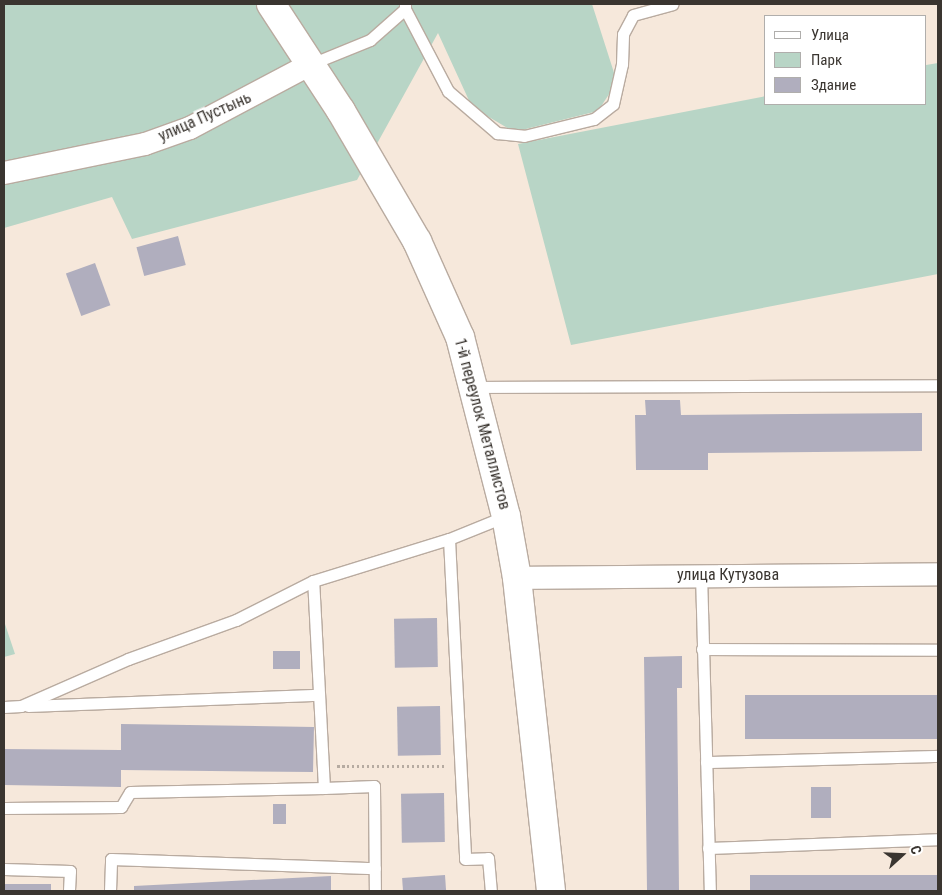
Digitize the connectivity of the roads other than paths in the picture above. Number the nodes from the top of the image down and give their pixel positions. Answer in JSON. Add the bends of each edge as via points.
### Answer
{"nodes":[{"id":1,"x":271,"y":4,"type":"edge"},
{"id":2,"x":673,"y":4,"type":"edge"},
{"id":3,"x":405,"y":7,"type":"edge"},
{"id":4,"x":311,"y":64,"type":"junction"},
{"id":5,"x":4,"y":173,"type":"edge"},
{"id":6,"x":938,"y":384,"type":"edge"},
{"id":7,"x":475,"y":387,"type":"junction"},
{"id":8,"x":506,"y":516,"type":"junction"},
{"id":9,"x":449,"y":539,"type":"junction"},
{"id":10,"x":700,"y":574,"type":"junction"},
{"id":11,"x":938,"y":574,"type":"edge"},
{"id":12,"x":517,"y":578,"type":"junction"},
{"id":13,"x":313,"y":581,"type":"junction"},
{"id":14,"x":702,"y":649,"type":"junction"},
{"id":15,"x":938,"y":650,"type":"edge"},
{"id":16,"x":319,"y":695,"type":"junction"},
{"id":17,"x":22,"y":706,"type":"junction"},
{"id":18,"x":4,"y":708,"type":"edge"},
{"id":19,"x":938,"y":756,"type":"edge"},
{"id":20,"x":706,"y":762,"type":"junction"},
{"id":21,"x":324,"y":788,"type":"junction"},
{"id":22,"x":4,"y":808,"type":"edge"},
{"id":23,"x":938,"y":839,"type":"edge"},
{"id":24,"x":708,"y":848,"type":"junction"},
{"id":25,"x":375,"y":868,"type":"junction"},
{"id":26,"x":4,"y":869,"type":"edge"},
{"id":27,"x":69,"y":891,"type":"edge"},
{"id":28,"x":110,"y":891,"type":"edge"},
{"id":29,"x":375,"y":891,"type":"edge"},
{"id":30,"x":490,"y":891,"type":"edge"},
{"id":31,"x":551,"y":891,"type":"edge"},
{"id":32,"x":710,"y":891,"type":"edge"}],
"edges":[{"from":1,"to":4,"type":"street","name":"1-й переулок Металлистов"},
{"from":2,"to":3,"type":"lane","via":[[633,15],[622,34],[622,64],[613,104],[594,119],[524,136],[497,133],[448,92]]},
{"from":3,"to":4,"type":"lane","via":[[370,40]]},
{"from":4,"to":5,"type":"street","name":"улица Пустынь","via":[[190,128],[145,144]]},
{"from":4,"to":7,"type":"street","name":"1-й переулок Металлистов","via":[[366,152],[439,284]]},
{"from":6,"to":7,"type":"lane"},
{"from":7,"to":8,"type":"street","name":"1-й переулок Металлистов"},
{"from":8,"to":9,"type":"lane"},
{"from":8,"to":12,"type":"street","name":"1-й переулок Металлистов"},
{"from":9,"to":13,"type":"lane"},
{"from":9,"to":30,"type":"lane","via":[[465,859],[488,858]]},
{"from":10,"to":11,"type":"street","name":"улица Кутузова"},
{"from":10,"to":12,"type":"street","name":"улица Кутузова"},
{"from":10,"to":14,"type":"lane"},
{"from":12,"to":31,"type":"street","name":"1-й переулок Металлистов"},
{"from":13,"to":16,"type":"lane"},
{"from":13,"to":17,"type":"lane","via":[[236,620],[128,659]]},
{"from":14,"to":15,"type":"lane"},
{"from":14,"to":20,"type":"lane"},
{"from":16,"to":17,"type":"lane"},
{"from":16,"to":21,"type":"lane"},
{"from":17,"to":18,"type":"lane"},
{"from":19,"to":20,"type":"lane"},
{"from":20,"to":24,"type":"lane"},
{"from":21,"to":22,"type":"lane","via":[[130,792],[121,807]]},
{"from":21,"to":25,"type":"lane","via":[[374,786]]},
{"from":23,"to":24,"type":"lane"},
{"from":24,"to":32,"type":"lane"},
{"from":25,"to":28,"type":"lane","via":[[111,859]]},
{"from":25,"to":29,"type":"lane"},
{"from":26,"to":27,"type":"lane","via":[[70,871]]}]}
